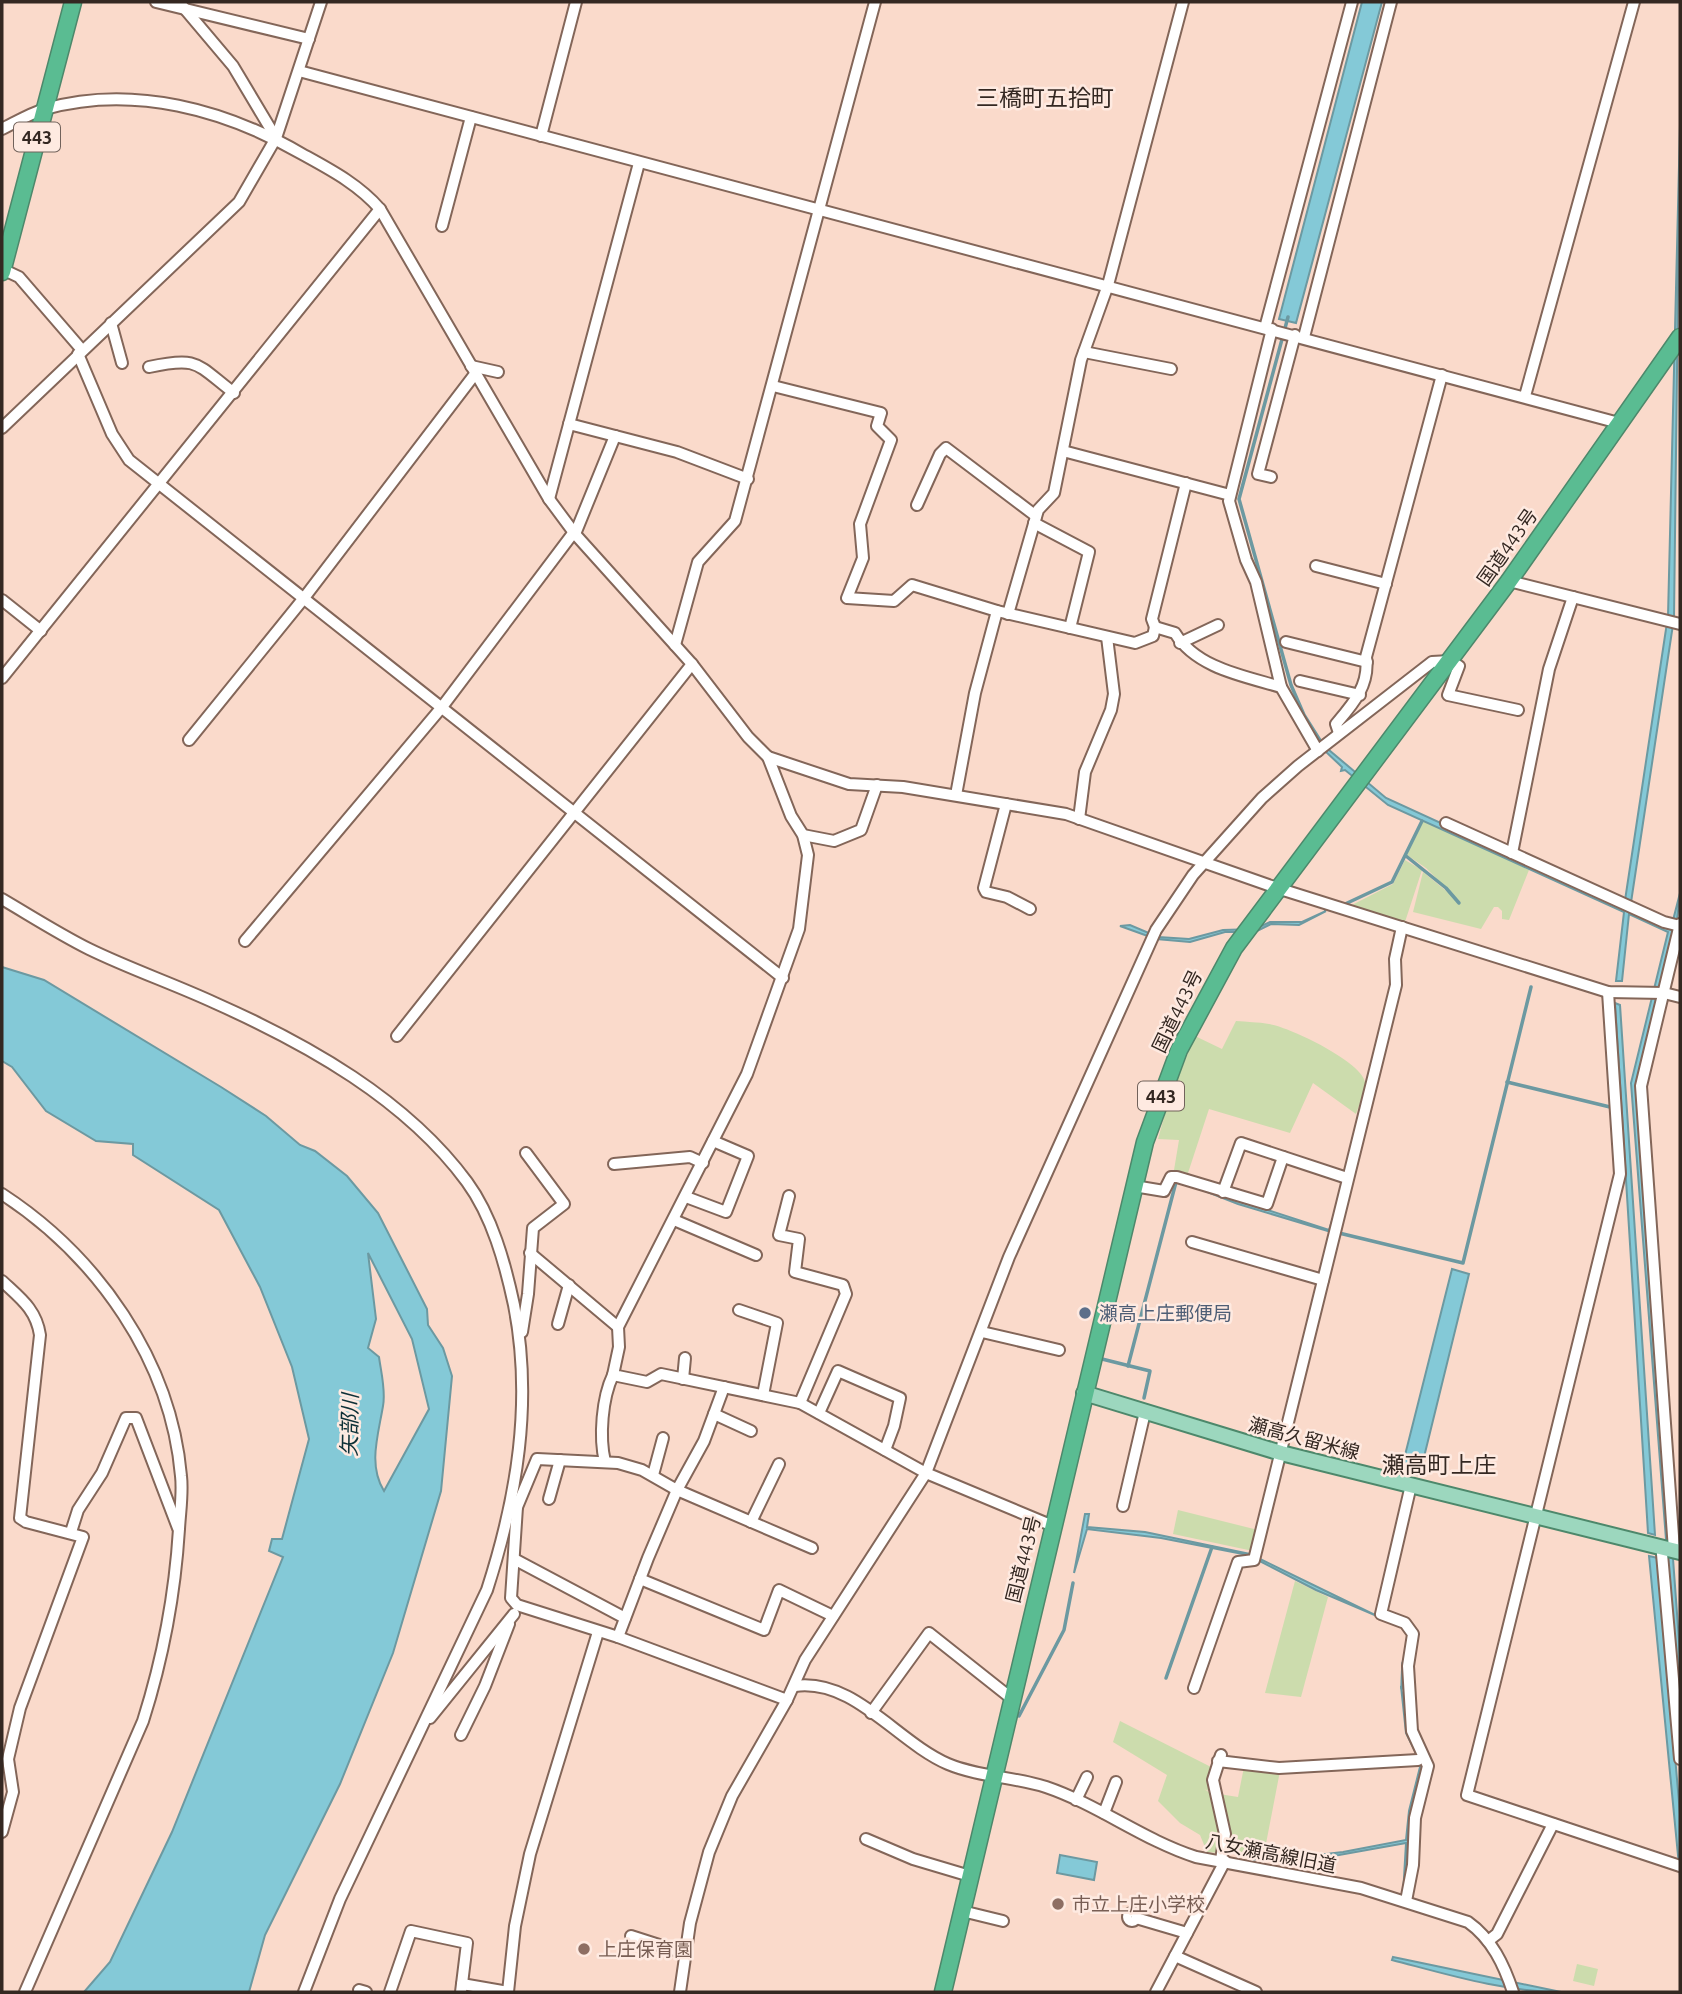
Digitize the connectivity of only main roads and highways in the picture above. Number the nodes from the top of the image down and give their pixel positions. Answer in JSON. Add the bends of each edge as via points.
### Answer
{"nodes":[{"id":1,"x":64,"y":2,"type":"edge"},
{"id":2,"x":73,"y":2,"type":"edge"},
{"id":3,"x":39,"y":112,"type":"junction"},
{"id":4,"x":2,"y":233,"type":"edge"},
{"id":5,"x":3,"y":265,"type":"edge"},
{"id":6,"x":1680,"y":337,"type":"edge"},
{"id":7,"x":1084,"y":1393,"type":"junction"},
{"id":8,"x":1670,"y":1551,"type":"edge"},
{"id":9,"x":943,"y":1992,"type":"edge"}],
"edges":[{"from":1,"to":3,"type":"highway","number":"443"},
{"from":2,"to":3,"type":"highway","number":"443"},
{"from":3,"to":4,"type":"highway","number":"443"},
{"from":3,"to":5,"type":"highway","number":"443"},
{"from":6,"to":7,"type":"highway","name":"国道443号","number":"443","via":[[1509,581],[1277,888],[1207,995],[1145,1142]]},
{"from":7,"to":8,"type":"main road","name":"瀬高久留米線","via":[[1281,1453]]},
{"from":7,"to":9,"type":"highway","name":"国道443号","number":"443"}]}
